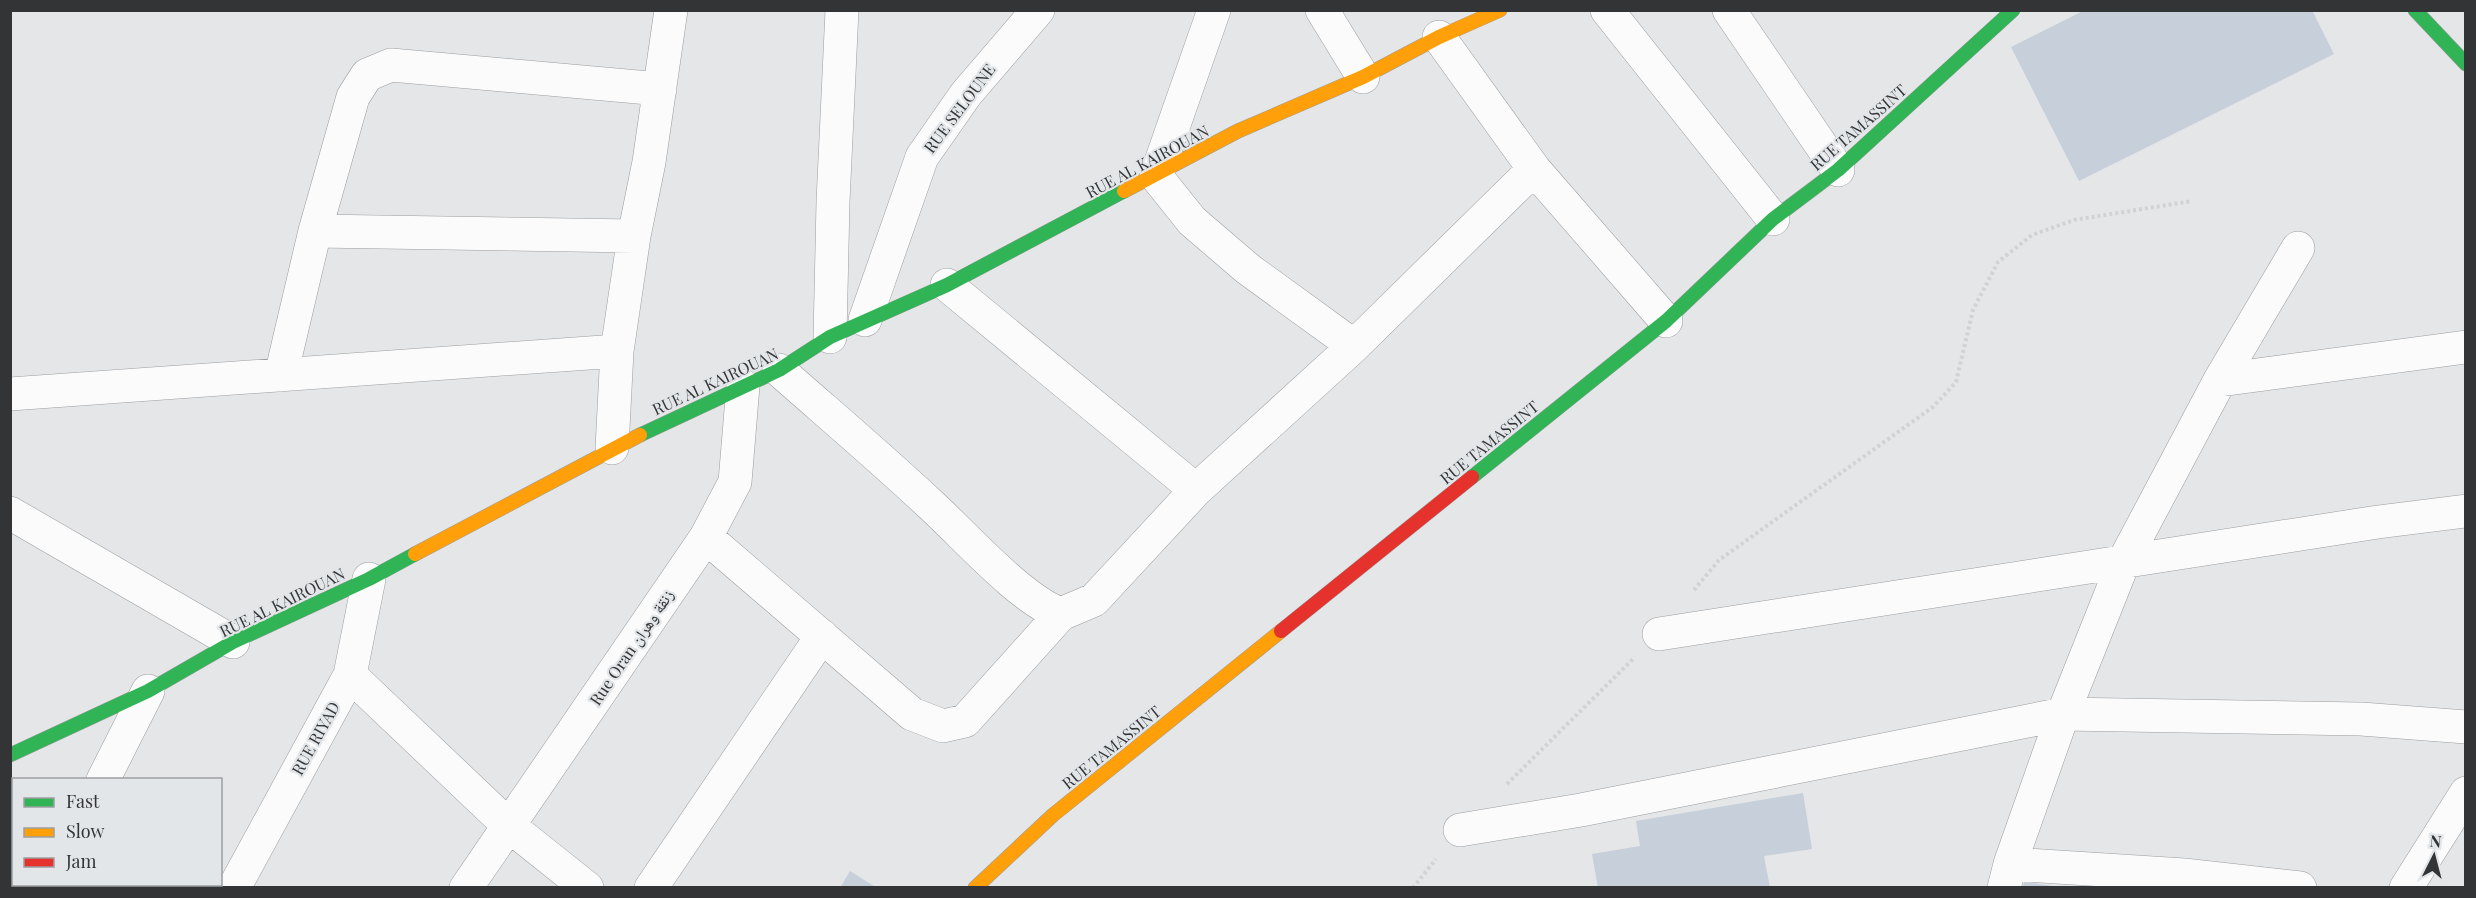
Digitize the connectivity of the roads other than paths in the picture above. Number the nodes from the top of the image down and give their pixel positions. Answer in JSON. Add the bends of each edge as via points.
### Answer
{"nodes":[{"id":1,"x":671,"y":10,"type":"edge"},
{"id":2,"x":842,"y":10,"type":"edge"},
{"id":3,"x":1038,"y":10,"type":"edge"},
{"id":4,"x":1214,"y":10,"type":"edge"},
{"id":5,"x":1322,"y":10,"type":"edge"},
{"id":6,"x":1500,"y":10,"type":"edge"},
{"id":7,"x":1607,"y":10,"type":"edge"},
{"id":8,"x":1729,"y":10,"type":"edge"},
{"id":9,"x":2013,"y":10,"type":"edge"},
{"id":10,"x":2415,"y":10,"type":"edge"},
{"id":11,"x":1439,"y":37,"type":"junction"},
{"id":12,"x":2462,"y":56,"type":"edge"},
{"id":13,"x":1363,"y":77,"type":"junction"},
{"id":14,"x":660,"y":89,"type":"junction"},
{"id":15,"x":1534,"y":169,"type":"junction"},
{"id":16,"x":1838,"y":170,"type":"junction"},
{"id":17,"x":1155,"y":176,"type":"junction"},
{"id":18,"x":1773,"y":219,"type":"junction"},
{"id":19,"x":315,"y":231,"type":"junction"},
{"id":20,"x":634,"y":236,"type":"junction"},
{"id":21,"x":2298,"y":248,"type":"dead end"},
{"id":22,"x":947,"y":285,"type":"junction"},
{"id":23,"x":865,"y":320,"type":"junction"},
{"id":24,"x":1666,"y":321,"type":"junction"},
{"id":25,"x":830,"y":337,"type":"junction"},
{"id":26,"x":1354,"y":346,"type":"junction"},
{"id":27,"x":2466,"y":347,"type":"edge"},
{"id":28,"x":617,"y":351,"type":"junction"},
{"id":29,"x":779,"y":370,"type":"junction"},
{"id":30,"x":281,"y":375,"type":"junction"},
{"id":31,"x":2220,"y":380,"type":"junction"},
{"id":32,"x":743,"y":386,"type":"junction"},
{"id":33,"x":10,"y":394,"type":"edge"},
{"id":34,"x":612,"y":448,"type":"junction"},
{"id":35,"x":1197,"y":490,"type":"junction"},
{"id":36,"x":2466,"y":511,"type":"edge"},
{"id":37,"x":10,"y":513,"type":"edge"},
{"id":38,"x":706,"y":537,"type":"junction"},
{"id":39,"x":2124,"y":561,"type":"junction"},
{"id":40,"x":369,"y":579,"type":"junction"},
{"id":41,"x":1061,"y":614,"type":"junction"},
{"id":42,"x":1659,"y":634,"type":"road end"},
{"id":43,"x":822,"y":636,"type":"junction"},
{"id":44,"x":233,"y":642,"type":"junction"},
{"id":45,"x":350,"y":675,"type":"junction"},
{"id":46,"x":147,"y":691,"type":"junction"},
{"id":47,"x":2063,"y":714,"type":"junction"},
{"id":48,"x":2466,"y":727,"type":"edge"},
{"id":49,"x":10,"y":754,"type":"edge"},
{"id":50,"x":104,"y":778,"type":"edge"},
{"id":51,"x":2466,"y":793,"type":"edge"},
{"id":52,"x":508,"y":825,"type":"junction"},
{"id":53,"x":1460,"y":830,"type":"road end"},
{"id":54,"x":2007,"y":876,"type":"edge"},
{"id":55,"x":234,"y":888,"type":"edge"},
{"id":56,"x":466,"y":888,"type":"edge"},
{"id":57,"x":587,"y":888,"type":"edge"},
{"id":58,"x":651,"y":888,"type":"edge"},
{"id":59,"x":975,"y":888,"type":"edge"},
{"id":60,"x":2300,"y":888,"type":"edge"},
{"id":61,"x":2406,"y":888,"type":"edge"}],
"edges":[{"from":1,"to":14,"type":"street"},
{"from":2,"to":25,"type":"street"},
{"from":3,"to":23,"type":"street","name":"RUE SELOUNE","via":[[966,94],[922,157]]},
{"from":4,"to":17,"type":"street"},
{"from":5,"to":13,"type":"street"},
{"from":6,"to":11,"type":"street","name":"RUE AL KAIROUAN"},
{"from":7,"to":18,"type":"street"},
{"from":8,"to":16,"type":"street"},
{"from":9,"to":16,"type":"street","name":"RUE TAMASSINT"},
{"from":10,"to":12,"type":"street"},
{"from":11,"to":13,"type":"street","name":"RUE AL KAIROUAN"},
{"from":11,"to":15,"type":"street"},
{"from":13,"to":17,"type":"street","name":"RUE AL KAIROUAN","via":[[1238,131]]},
{"from":14,"to":19,"type":"street","via":[[391,65],[367,75],[353,97]]},
{"from":14,"to":20,"type":"street"},
{"from":15,"to":24,"type":"street"},
{"from":15,"to":26,"type":"street"},
{"from":16,"to":18,"type":"street","name":"RUE TAMASSINT"},
{"from":17,"to":22,"type":"street","name":"RUE AL KAIROUAN"},
{"from":17,"to":26,"type":"street","via":[[1192,221],[1248,269]]},
{"from":18,"to":24,"type":"street","name":"RUE TAMASSINT"},
{"from":19,"to":20,"type":"street"},
{"from":19,"to":30,"type":"street"},
{"from":20,"to":28,"type":"street"},
{"from":21,"to":31,"type":"street"},
{"from":22,"to":23,"type":"street","name":"RUE AL KAIROUAN"},
{"from":22,"to":35,"type":"street"},
{"from":23,"to":25,"type":"street","name":"RUE AL KAIROUAN"},
{"from":24,"to":59,"type":"street","name":"RUE TAMASSINT","via":[[1053,815]]},
{"from":25,"to":29,"type":"street","name":"RUE AL KAIROUAN"},
{"from":26,"to":35,"type":"street"},
{"from":27,"to":31,"type":"street"},
{"from":28,"to":30,"type":"street"},
{"from":28,"to":34,"type":"street"},
{"from":29,"to":32,"type":"street","name":"RUE AL KAIROUAN"},
{"from":29,"to":41,"type":"street","via":[[1013,582],[1051,611]]},
{"from":30,"to":33,"type":"street"},
{"from":31,"to":39,"type":"street"},
{"from":32,"to":34,"type":"street","name":"RUE AL KAIROUAN"},
{"from":32,"to":38,"type":"street","name":"Rue Oran زنقة وهران","via":[[735,482]]},
{"from":34,"to":40,"type":"street","name":"RUE AL KAIROUAN"},
{"from":35,"to":41,"type":"street","via":[[1094,600]]},
{"from":36,"to":39,"type":"street"},
{"from":37,"to":44,"type":"street"},
{"from":38,"to":43,"type":"street"},
{"from":38,"to":52,"type":"street","name":"Rue Oran زنقة وهران"},
{"from":39,"to":42,"type":"street"},
{"from":39,"to":47,"type":"street"},
{"from":40,"to":44,"type":"street","name":"RUE AL KAIROUAN"},
{"from":40,"to":45,"type":"street","name":"RUE RIYAD"},
{"from":41,"to":43,"type":"street","via":[[965,721],[943,726],[912,714]]},
{"from":43,"to":58,"type":"street"},
{"from":44,"to":46,"type":"street","name":"RUE AL KAIROUAN"},
{"from":45,"to":52,"type":"street"},
{"from":45,"to":55,"type":"street","name":"RUE RIYAD"},
{"from":46,"to":49,"type":"street","name":"RUE AL KAIROUAN"},
{"from":46,"to":50,"type":"street"},
{"from":47,"to":48,"type":"street","via":[[2361,719]]},
{"from":47,"to":53,"type":"street","via":[[1581,810]]},
{"from":47,"to":54,"type":"street"},
{"from":51,"to":61,"type":"street"},
{"from":52,"to":56,"type":"street","name":"Rue Oran زنقة وهران"},
{"from":52,"to":57,"type":"street"},
{"from":54,"to":60,"type":"street","via":[[2184,875]]}]}
